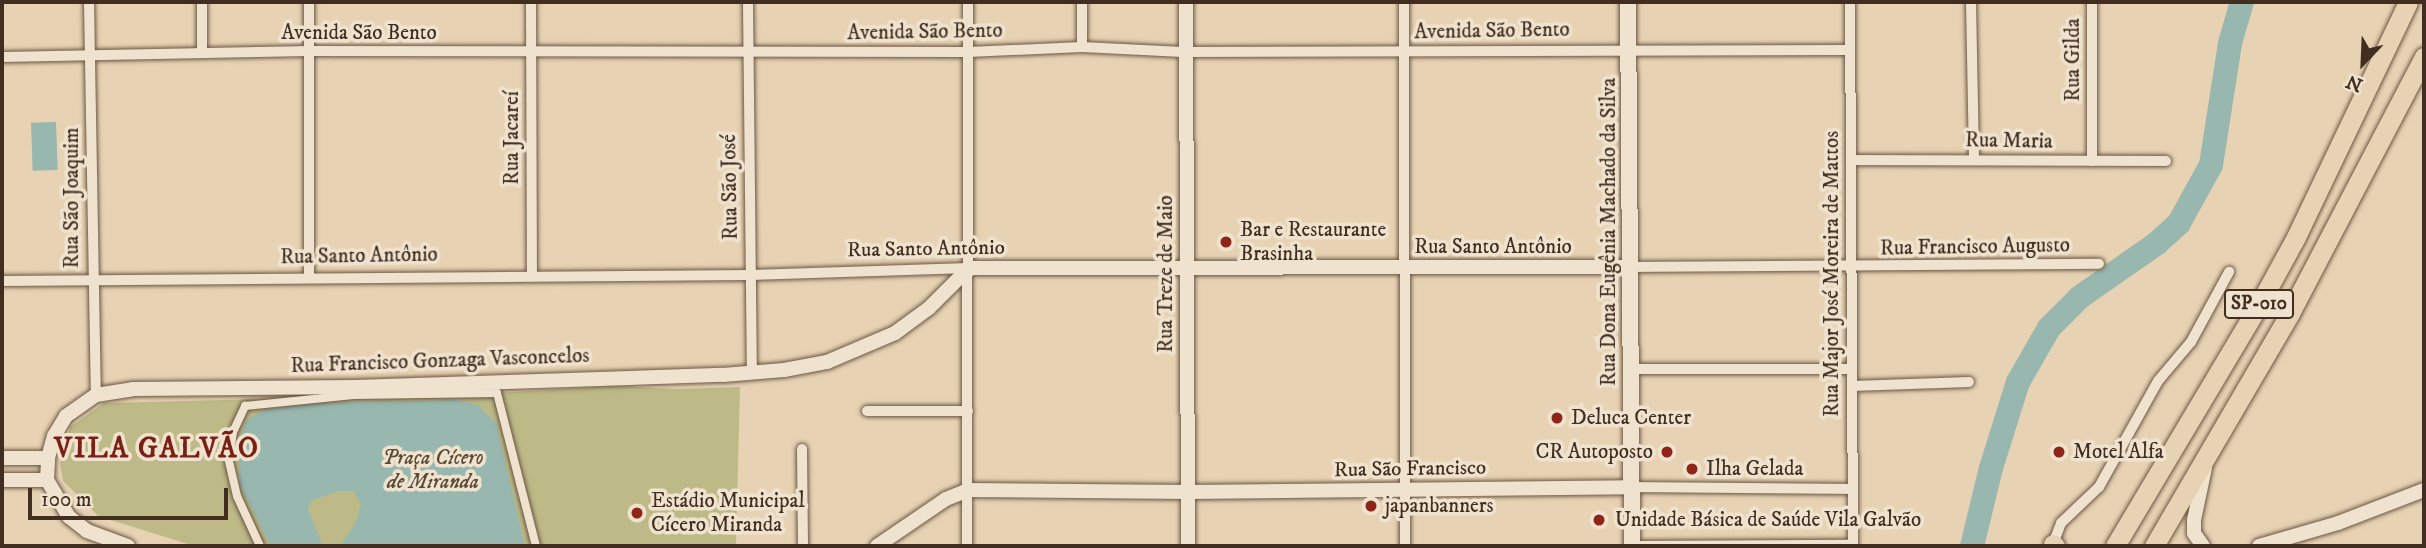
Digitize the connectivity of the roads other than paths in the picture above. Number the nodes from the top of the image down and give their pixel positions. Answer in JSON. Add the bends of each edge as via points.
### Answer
{"nodes":[{"id":1,"x":89,"y":2,"type":"edge"},
{"id":2,"x":202,"y":2,"type":"edge"},
{"id":3,"x":309,"y":2,"type":"edge"},
{"id":4,"x":531,"y":2,"type":"edge"},
{"id":5,"x":748,"y":2,"type":"edge"},
{"id":6,"x":968,"y":2,"type":"edge"},
{"id":7,"x":1082,"y":2,"type":"edge"},
{"id":8,"x":1186,"y":2,"type":"edge"},
{"id":9,"x":1404,"y":2,"type":"edge"},
{"id":10,"x":1628,"y":2,"type":"edge"},
{"id":11,"x":1850,"y":2,"type":"edge"},
{"id":12,"x":1971,"y":2,"type":"edge"},
{"id":13,"x":2092,"y":2,"type":"edge"},
{"id":14,"x":2408,"y":2,"type":"edge"},
{"id":15,"x":1082,"y":47,"type":"junction"},
{"id":16,"x":1628,"y":49,"type":"junction"},
{"id":17,"x":1849,"y":50,"type":"junction"},
{"id":18,"x":309,"y":51,"type":"junction"},
{"id":19,"x":1405,"y":51,"type":"junction"},
{"id":20,"x":968,"y":52,"type":"junction"},
{"id":21,"x":1186,"y":52,"type":"junction"},
{"id":22,"x":202,"y":53,"type":"junction"},
{"id":23,"x":531,"y":53,"type":"junction"},
{"id":24,"x":747,"y":54,"type":"junction"},
{"id":25,"x":90,"y":55,"type":"junction"},
{"id":26,"x":2,"y":57,"type":"edge"},
{"id":27,"x":2422,"y":63,"type":"edge"},
{"id":28,"x":1974,"y":159,"type":"junction"},
{"id":29,"x":1850,"y":160,"type":"junction"},
{"id":30,"x":2092,"y":161,"type":"junction"},
{"id":31,"x":2166,"y":161,"type":"dead end"},
{"id":32,"x":2099,"y":264,"type":"dead end"},
{"id":33,"x":1629,"y":267,"type":"junction"},
{"id":34,"x":969,"y":268,"type":"junction"},
{"id":35,"x":1186,"y":268,"type":"junction"},
{"id":36,"x":1404,"y":268,"type":"junction"},
{"id":37,"x":1851,"y":268,"type":"junction"},
{"id":38,"x":2229,"y":272,"type":"dead end"},
{"id":39,"x":532,"y":275,"type":"junction"},
{"id":40,"x":750,"y":275,"type":"junction"},
{"id":41,"x":309,"y":277,"type":"junction"},
{"id":42,"x":2,"y":281,"type":"edge"},
{"id":43,"x":92,"y":282,"type":"junction"},
{"id":44,"x":1630,"y":369,"type":"junction"},
{"id":45,"x":1852,"y":369,"type":"junction"},
{"id":46,"x":752,"y":373,"type":"junction"},
{"id":47,"x":1969,"y":382,"type":"dead end"},
{"id":48,"x":1852,"y":386,"type":"junction"},
{"id":49,"x":96,"y":395,"type":"junction"},
{"id":50,"x":867,"y":411,"type":"dead end"},
{"id":51,"x":968,"y":411,"type":"junction"},
{"id":52,"x":802,"y":449,"type":"dead end"},
{"id":53,"x":2209,"y":451,"type":"junction"},
{"id":54,"x":2,"y":458,"type":"edge"},
{"id":55,"x":23,"y":458,"type":"junction"},
{"id":56,"x":48,"y":458,"type":"junction"},
{"id":57,"x":23,"y":479,"type":"junction"},
{"id":58,"x":2,"y":480,"type":"edge"},
{"id":59,"x":47,"y":480,"type":"junction"},
{"id":60,"x":1632,"y":487,"type":"junction"},
{"id":61,"x":1852,"y":489,"type":"junction"},
{"id":62,"x":968,"y":490,"type":"junction"},
{"id":63,"x":1404,"y":490,"type":"junction"},
{"id":64,"x":2424,"y":490,"type":"edge"},
{"id":65,"x":1189,"y":492,"type":"junction"},
{"id":66,"x":1853,"y":545,"type":"edge"},
{"id":67,"x":2054,"y":545,"type":"edge"},
{"id":68,"x":128,"y":546,"type":"edge"},
{"id":69,"x":260,"y":546,"type":"edge"},
{"id":70,"x":536,"y":546,"type":"edge"},
{"id":71,"x":803,"y":546,"type":"edge"},
{"id":72,"x":877,"y":546,"type":"edge"},
{"id":73,"x":967,"y":546,"type":"edge"},
{"id":74,"x":1188,"y":546,"type":"edge"},
{"id":75,"x":1405,"y":546,"type":"edge"},
{"id":76,"x":1632,"y":546,"type":"edge"},
{"id":77,"x":1638,"y":546,"type":"edge"},
{"id":78,"x":2115,"y":546,"type":"edge"},
{"id":79,"x":2154,"y":546,"type":"edge"},
{"id":80,"x":2203,"y":546,"type":"edge"},
{"id":81,"x":2259,"y":546,"type":"edge"}],
"edges":[{"from":1,"to":25,"type":"street","name":"Rua São Joaquim"},
{"from":2,"to":22,"type":"street"},
{"from":3,"to":18,"type":"street"},
{"from":4,"to":23,"type":"street","name":"Rua Jacareí"},
{"from":5,"to":24,"type":"street","name":"Rua São José"},
{"from":6,"to":20,"type":"street"},
{"from":7,"to":15,"type":"street"},
{"from":8,"to":21,"type":"street","name":"Rua Treze de Maio"},
{"from":9,"to":19,"type":"street"},
{"from":10,"to":16,"type":"main road","name":"Rua Dona Eugênia Machado da Silva"},
{"from":11,"to":17,"type":"street","name":"Rua Major José Moreira de Mattos"},
{"from":12,"to":28,"type":"street"},
{"from":13,"to":30,"type":"street","name":"Rua Gilda"},
{"from":14,"to":78,"type":"highway","number":"SP-010","via":[[2261,301]]},
{"from":15,"to":20,"type":"street","name":"Avenida São Bento"},
{"from":15,"to":21,"type":"street","name":"Avenida São Bento"},
{"from":16,"to":17,"type":"street","name":"Avenida São Bento"},
{"from":16,"to":19,"type":"street","name":"Avenida São Bento"},
{"from":16,"to":33,"type":"main road","name":"Rua Dona Eugênia Machado da Silva"},
{"from":17,"to":29,"type":"street","name":"Rua Major José Moreira de Mattos"},
{"from":18,"to":22,"type":"street","name":"Avenida São Bento"},
{"from":18,"to":23,"type":"street","name":"Avenida São Bento"},
{"from":18,"to":41,"type":"street"},
{"from":19,"to":21,"type":"street","name":"Avenida São Bento"},
{"from":19,"to":36,"type":"street"},
{"from":20,"to":24,"type":"street","name":"Avenida São Bento"},
{"from":20,"to":34,"type":"street"},
{"from":21,"to":35,"type":"street","name":"Rua Treze de Maio"},
{"from":22,"to":25,"type":"street","name":"Avenida São Bento"},
{"from":23,"to":24,"type":"street","name":"Avenida São Bento"},
{"from":23,"to":39,"type":"street","name":"Rua Jacareí"},
{"from":24,"to":40,"type":"street","name":"Rua São José"},
{"from":25,"to":26,"type":"street","name":"Avenida São Bento"},
{"from":25,"to":43,"type":"street","name":"Rua São Joaquim"},
{"from":27,"to":53,"type":"highway","number":"SP-010","via":[[2290,313]]},
{"from":28,"to":29,"type":"street","name":"Rua Maria"},
{"from":28,"to":30,"type":"street","name":"Rua Maria"},
{"from":29,"to":37,"type":"street","name":"Rua Major José Moreira de Mattos"},
{"from":30,"to":31,"type":"street","name":"Rua Maria"},
{"from":32,"to":37,"type":"street","name":"Rua Francisco Augusto"},
{"from":33,"to":36,"type":"street","name":"Rua Santo Antônio"},
{"from":33,"to":37,"type":"street","name":"Rua Santo Antônio"},
{"from":33,"to":44,"type":"main road","name":"Rua Dona Eugênia Machado da Silva"},
{"from":34,"to":35,"type":"street","name":"Rua Santo Antônio"},
{"from":34,"to":40,"type":"street","name":"Rua Santo Antônio"},
{"from":34,"to":46,"type":"street","name":"Rua Francisco Gonzaga Vasconcelos","via":[[929,308],[884,338],[827,362]]},
{"from":34,"to":51,"type":"street"},
{"from":35,"to":36,"type":"street","name":"Rua Santo Antônio"},
{"from":35,"to":65,"type":"street","name":"Rua Treze de Maio"},
{"from":36,"to":63,"type":"street"},
{"from":37,"to":45,"type":"street","name":"Rua Major José Moreira de Mattos"},
{"from":38,"to":67,"type":"street","via":[[2192,342],[2158,381],[2099,487],[2061,523]]},
{"from":39,"to":40,"type":"street","name":"Rua Santo Antônio"},
{"from":39,"to":41,"type":"street","name":"Rua Santo Antônio"},
{"from":40,"to":46,"type":"street","name":"Rua São José"},
{"from":41,"to":43,"type":"street","name":"Rua Santo Antônio"},
{"from":42,"to":43,"type":"street","name":"Rua Santo Antônio"},
{"from":43,"to":49,"type":"street","name":"Rua São Joaquim"},
{"from":44,"to":45,"type":"street"},
{"from":44,"to":60,"type":"main road","name":"Rua Dona Eugênia Machado da Silva"},
{"from":45,"to":48,"type":"street","name":"Rua Major José Moreira de Mattos"},
{"from":46,"to":49,"type":"street","name":"Rua Francisco Gonzaga Vasconcelos","via":[[355,387],[133,388]]},
{"from":47,"to":48,"type":"street"},
{"from":48,"to":61,"type":"street","name":"Rua Major José Moreira de Mattos"},
{"from":49,"to":56,"type":"street","name":"Rua Francisco Gonzaga Vasconcelos","via":[[66,416]]},
{"from":50,"to":51,"type":"street"},
{"from":51,"to":62,"type":"street"},
{"from":52,"to":71,"type":"street"},
{"from":53,"to":79,"type":"highway","number":"SP-010"},
{"from":53,"to":80,"type":"street","via":[[2194,520],[2194,533]]},
{"from":54,"to":55,"type":"street"},
{"from":55,"to":56,"type":"street"},
{"from":55,"to":57,"type":"street","via":[[29,469]]},
{"from":56,"to":59,"type":"street","name":"Rua Francisco Gonzaga Vasconcelos"},
{"from":57,"to":58,"type":"street"},
{"from":57,"to":59,"type":"street"},
{"from":59,"to":68,"type":"street","via":[[69,517],[105,539]]},
{"from":60,"to":61,"type":"street","name":"Rua São Francisco"},
{"from":60,"to":63,"type":"street","name":"Rua São Francisco"},
{"from":60,"to":76,"type":"main road","name":"Rua Dona Eugênia Machado da Silva"},
{"from":61,"to":66,"type":"street","name":"Rua Major José Moreira de Mattos"},
{"from":62,"to":65,"type":"street","name":"Rua São Francisco"},
{"from":62,"to":72,"type":"street","via":[[946,499]]},
{"from":62,"to":73,"type":"street"},
{"from":63,"to":65,"type":"street","name":"Rua São Francisco"},
{"from":63,"to":75,"type":"street"},
{"from":64,"to":81,"type":"street","via":[[2338,523]]},
{"from":65,"to":74,"type":"street","name":"Rua Treze de Maio"},
{"from":66,"to":77,"type":"street"},
{"from":69,"to":70,"type":"street","via":[[237,496],[229,460],[233,432],[245,406],[353,395],[498,393]]}]}
